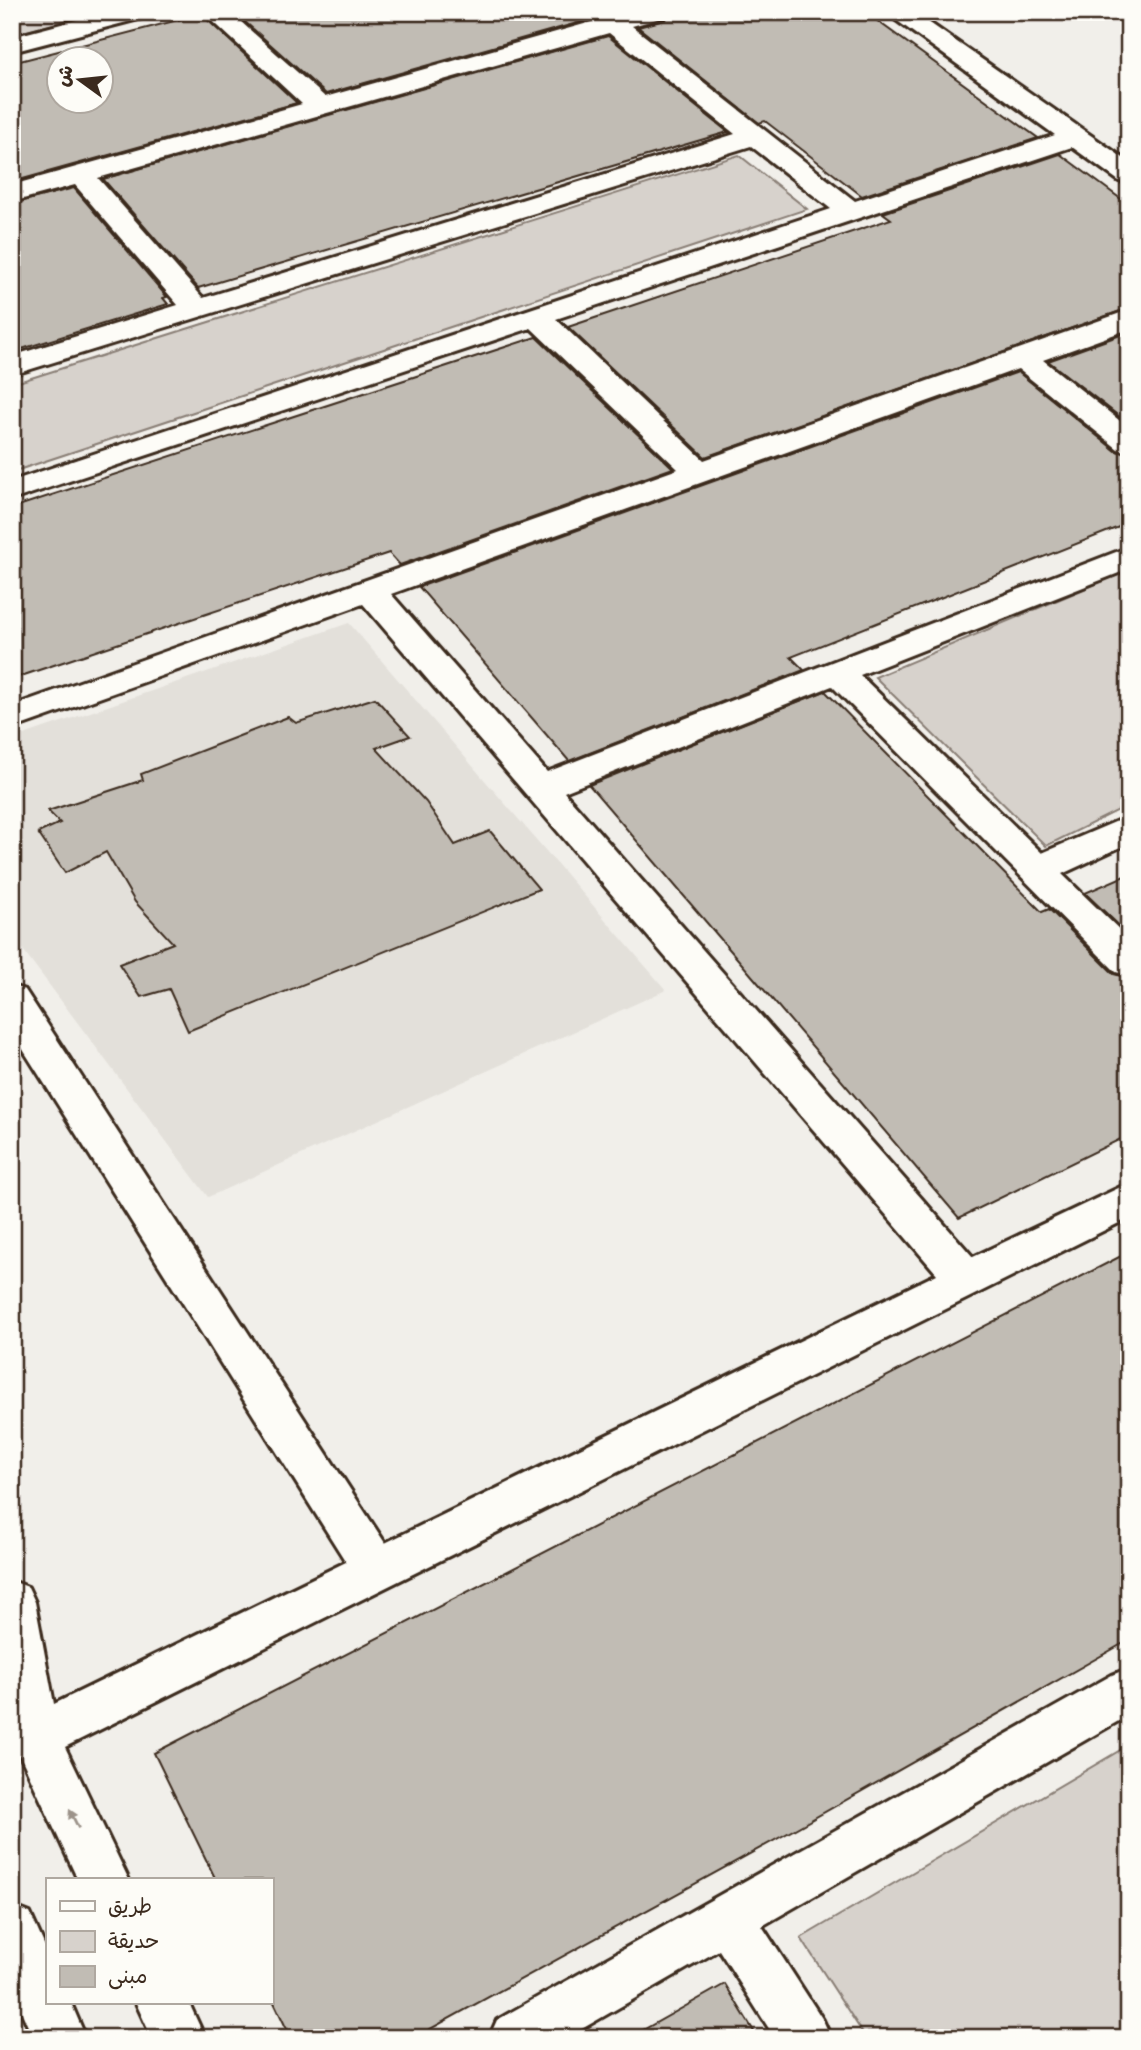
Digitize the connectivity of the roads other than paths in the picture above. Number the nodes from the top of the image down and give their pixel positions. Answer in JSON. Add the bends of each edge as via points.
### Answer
{"nodes":[{"id":1,"x":137,"y":12,"type":"edge"},
{"id":2,"x":215,"y":12,"type":"edge"},
{"id":3,"x":655,"y":12,"type":"edge"},
{"id":4,"x":897,"y":12,"type":"edge"},
{"id":5,"x":613,"y":24,"type":"junction"},
{"id":6,"x":12,"y":45,"type":"edge"},
{"id":7,"x":321,"y":107,"type":"junction"},
{"id":8,"x":755,"y":136,"type":"junction"},
{"id":9,"x":1075,"y":137,"type":"junction"},
{"id":10,"x":81,"y":175,"type":"junction"},
{"id":11,"x":1129,"y":175,"type":"edge"},
{"id":12,"x":12,"y":194,"type":"edge"},
{"id":13,"x":851,"y":212,"type":"junction"},
{"id":14,"x":197,"y":309,"type":"junction"},
{"id":15,"x":537,"y":317,"type":"junction"},
{"id":16,"x":1129,"y":319,"type":"edge"},
{"id":17,"x":1022,"y":357,"type":"junction"},
{"id":18,"x":12,"y":366,"type":"edge"},
{"id":19,"x":1129,"y":443,"type":"edge"},
{"id":20,"x":699,"y":472,"type":"junction"},
{"id":21,"x":12,"y":491,"type":"edge"},
{"id":22,"x":1129,"y":556,"type":"edge"},
{"id":23,"x":369,"y":590,"type":"junction"},
{"id":24,"x":836,"y":671,"type":"junction"},
{"id":25,"x":12,"y":718,"type":"edge"},
{"id":26,"x":541,"y":788,"type":"junction"},
{"id":27,"x":1129,"y":828,"type":"edge"},
{"id":28,"x":1036,"y":870,"type":"junction"},
{"id":29,"x":1129,"y":962,"type":"edge"},
{"id":30,"x":12,"y":1000,"type":"edge"},
{"id":31,"x":1129,"y":1199,"type":"edge"},
{"id":32,"x":966,"y":1278,"type":"junction"},
{"id":33,"x":376,"y":1569,"type":"junction"},
{"id":34,"x":12,"y":1602,"type":"edge"},
{"id":35,"x":1129,"y":1690,"type":"edge"},
{"id":36,"x":36,"y":1737,"type":"junction"},
{"id":37,"x":103,"y":1878,"type":"edge"},
{"id":38,"x":727,"y":1918,"type":"junction"},
{"id":39,"x":29,"y":1948,"type":"edge"},
{"id":40,"x":46,"y":1997,"type":"edge"},
{"id":41,"x":48,"y":2004,"type":"edge"},
{"id":42,"x":162,"y":2004,"type":"edge"},
{"id":43,"x":60,"y":2038,"type":"edge"},
{"id":44,"x":179,"y":2038,"type":"edge"},
{"id":45,"x":515,"y":2038,"type":"edge"},
{"id":46,"x":805,"y":2038,"type":"edge"}],
"edges":[{"from":1,"to":6,"type":"street"},
{"from":2,"to":7,"type":"street"},
{"from":3,"to":5,"type":"street"},
{"from":4,"to":9,"type":"street"},
{"from":5,"to":7,"type":"street"},
{"from":5,"to":8,"type":"street"},
{"from":7,"to":10,"type":"street"},
{"from":8,"to":13,"type":"street"},
{"from":8,"to":14,"type":"street"},
{"from":9,"to":11,"type":"street"},
{"from":9,"to":13,"type":"street"},
{"from":10,"to":12,"type":"street"},
{"from":10,"to":14,"type":"street"},
{"from":13,"to":15,"type":"street"},
{"from":14,"to":18,"type":"street"},
{"from":15,"to":20,"type":"street"},
{"from":15,"to":21,"type":"street"},
{"from":16,"to":17,"type":"street"},
{"from":17,"to":19,"type":"street"},
{"from":17,"to":20,"type":"street"},
{"from":20,"to":23,"type":"street"},
{"from":22,"to":24,"type":"street"},
{"from":23,"to":25,"type":"street"},
{"from":23,"to":26,"type":"street"},
{"from":24,"to":26,"type":"street"},
{"from":24,"to":28,"type":"street"},
{"from":26,"to":32,"type":"street"},
{"from":27,"to":28,"type":"street"},
{"from":28,"to":29,"type":"street"},
{"from":30,"to":33,"type":"street"},
{"from":31,"to":32,"type":"street"},
{"from":32,"to":33,"type":"street"},
{"from":33,"to":36,"type":"street"},
{"from":34,"to":36,"type":"street"},
{"from":35,"to":38,"type":"street"},
{"from":37,"to":36,"type":"street","one_way":true},
{"from":38,"to":45,"type":"street"},
{"from":38,"to":46,"type":"street"},
{"from":39,"to":40,"type":"street"},
{"from":41,"to":43,"type":"street"},
{"from":42,"to":44,"type":"street"}]}
